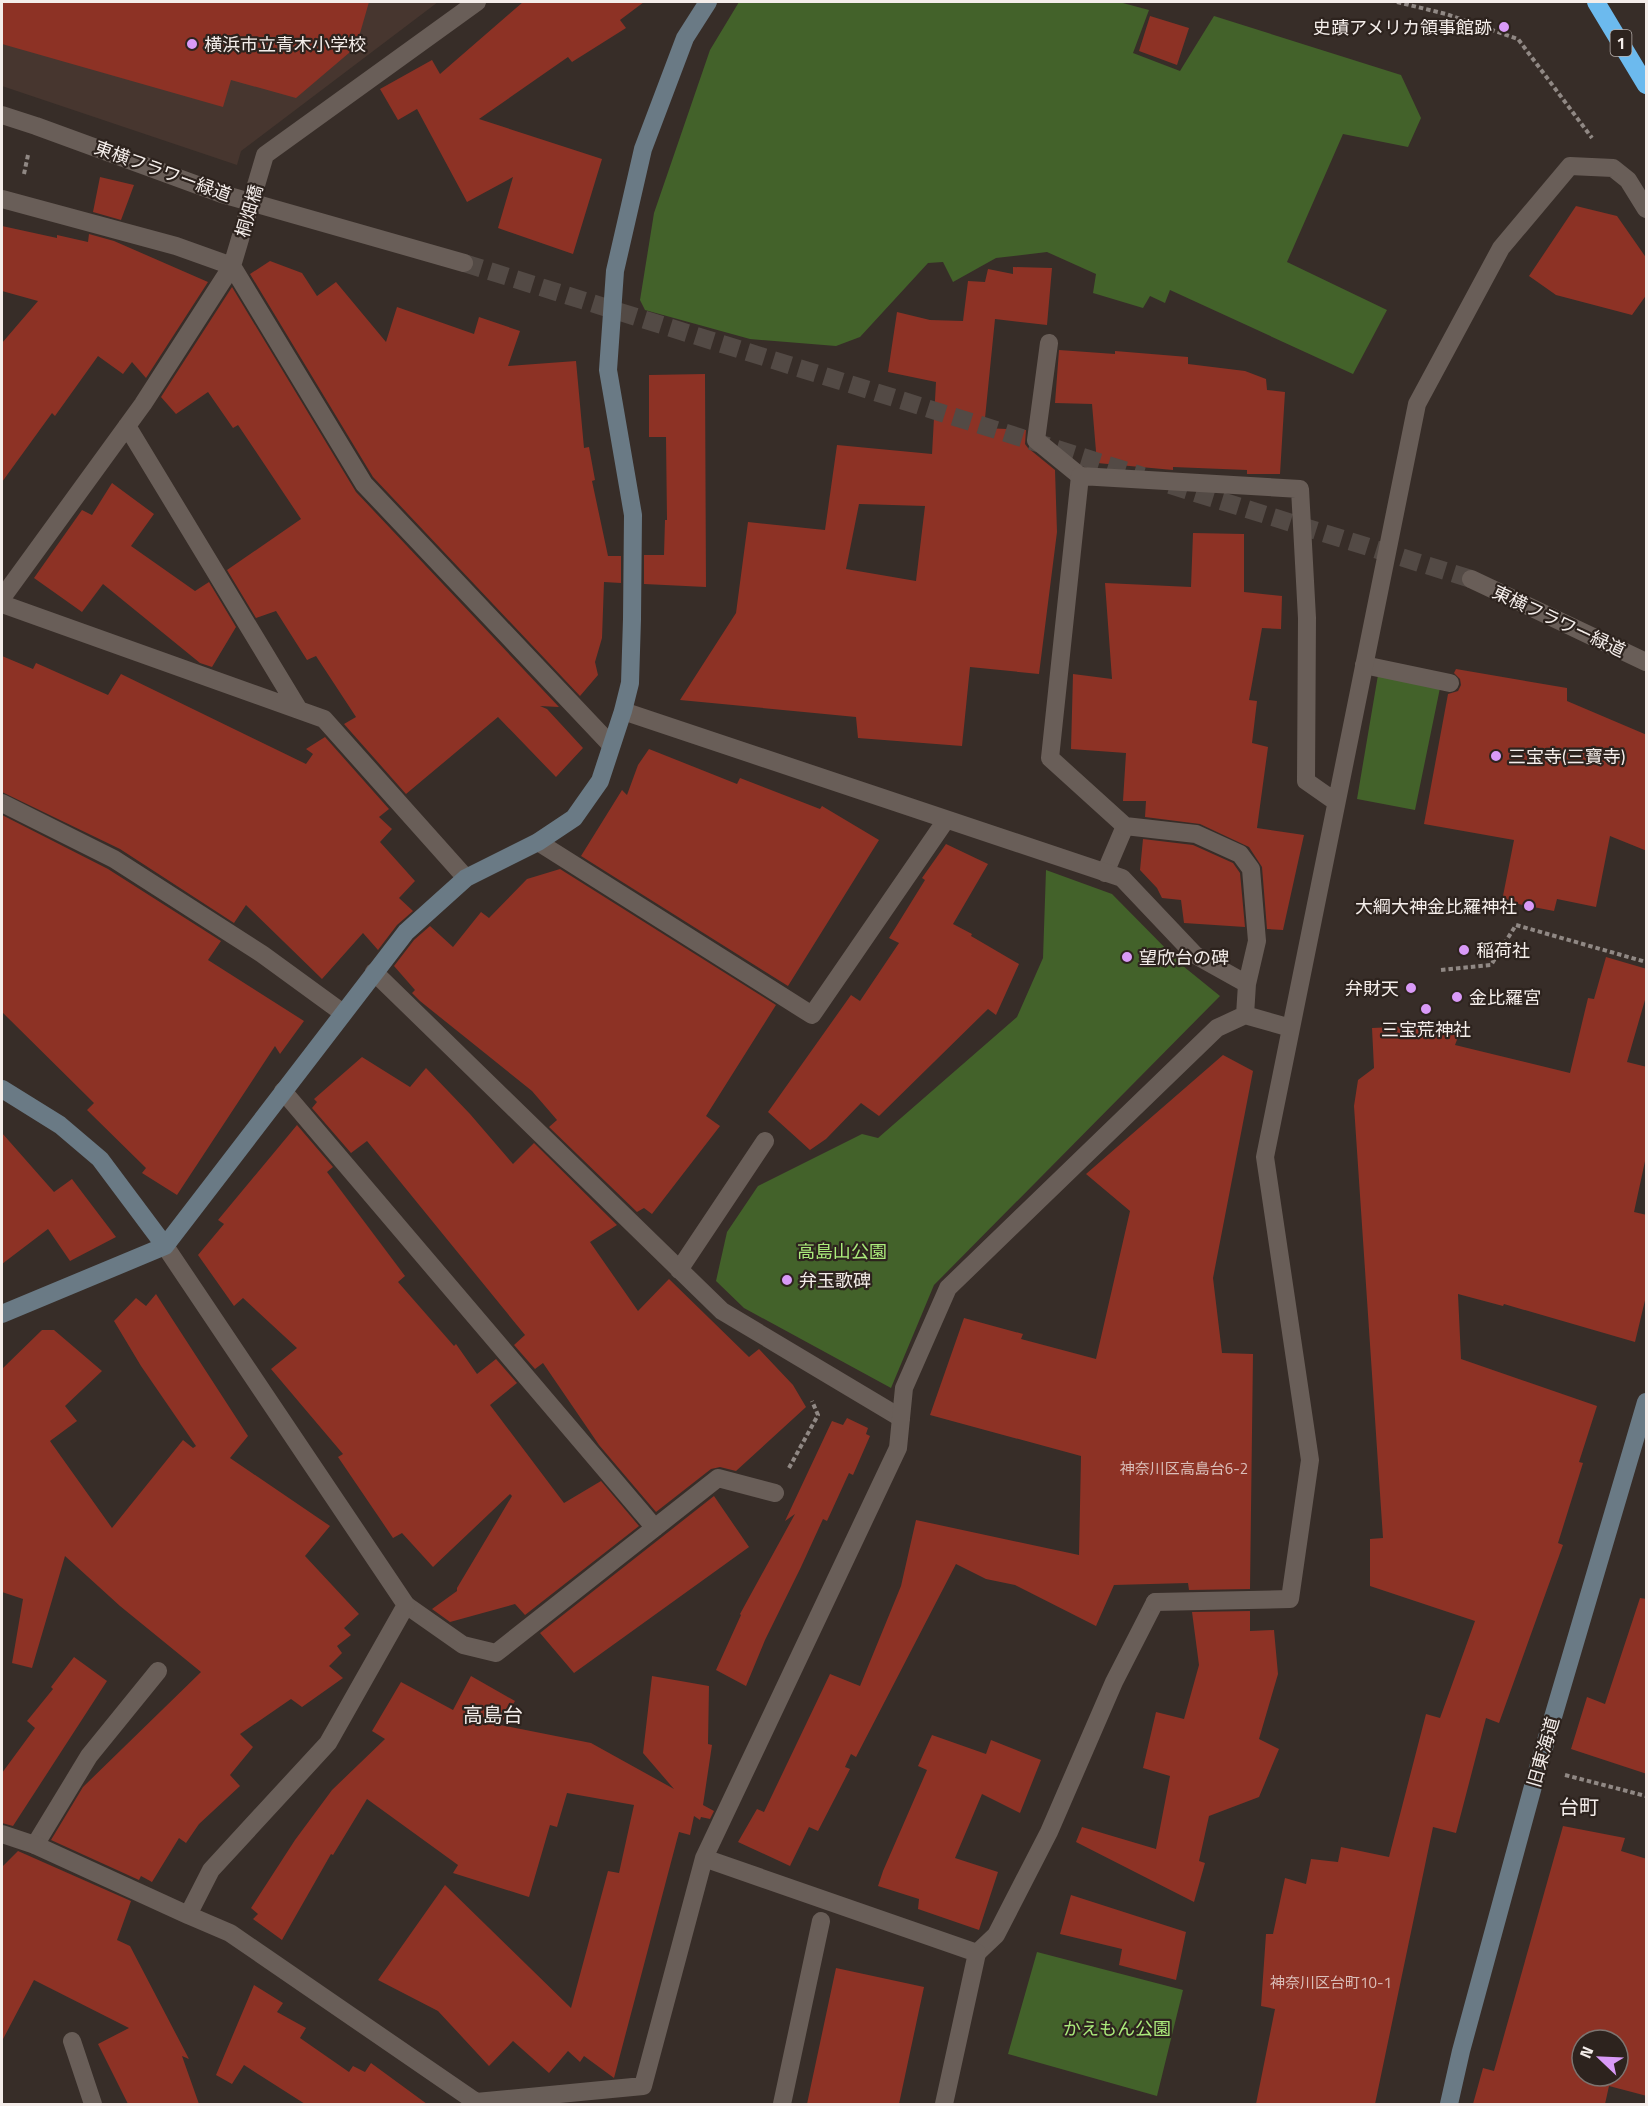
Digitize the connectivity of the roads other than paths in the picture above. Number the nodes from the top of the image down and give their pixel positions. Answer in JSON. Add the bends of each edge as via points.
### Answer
{"nodes":[{"id":1,"x":477,"y":2,"type":"edge"},
{"id":2,"x":708,"y":2,"type":"edge"},
{"id":3,"x":1596,"y":2,"type":"edge"},
{"id":4,"x":1647,"y":85,"type":"edge"},
{"id":5,"x":2,"y":115,"type":"edge"},
{"id":6,"x":9,"y":201,"type":"edge"},
{"id":7,"x":1647,"y":209,"type":"edge"},
{"id":8,"x":464,"y":263,"type":"tunnel mouth"},
{"id":9,"x":232,"y":266,"type":"junction"},
{"id":10,"x":1048,"y":343,"type":"dead end"},
{"id":11,"x":127,"y":426,"type":"junction"},
{"id":12,"x":1080,"y":476,"type":"junction"},
{"id":13,"x":1472,"y":579,"type":"tunnel mouth"},
{"id":14,"x":2,"y":598,"type":"edge"},
{"id":15,"x":2,"y":604,"type":"edge"},
{"id":16,"x":1647,"y":662,"type":"edge"},
{"id":17,"x":1364,"y":665,"type":"junction"},
{"id":18,"x":1450,"y":683,"type":"dead end"},
{"id":19,"x":299,"y":710,"type":"junction"},
{"id":20,"x":623,"y":711,"type":"junction"},
{"id":21,"x":611,"y":745,"type":"junction"},
{"id":22,"x":2,"y":802,"type":"edge"},
{"id":23,"x":1336,"y":802,"type":"junction"},
{"id":24,"x":946,"y":820,"type":"junction"},
{"id":25,"x":1124,"y":830,"type":"junction"},
{"id":26,"x":538,"y":842,"type":"junction"},
{"id":27,"x":1109,"y":865,"type":"junction"},
{"id":28,"x":466,"y":878,"type":"junction"},
{"id":29,"x":374,"y":972,"type":"junction"},
{"id":30,"x":1247,"y":984,"type":"junction"},
{"id":31,"x":342,"y":1013,"type":"junction"},
{"id":32,"x":1245,"y":1015,"type":"junction"},
{"id":33,"x":1291,"y":1028,"type":"junction"},
{"id":34,"x":2,"y":1089,"type":"edge"},
{"id":35,"x":284,"y":1091,"type":"junction"},
{"id":36,"x":765,"y":1141,"type":"dead end"},
{"id":37,"x":165,"y":1246,"type":"junction"},
{"id":38,"x":680,"y":1270,"type":"junction"},
{"id":39,"x":2,"y":1314,"type":"edge"},
{"id":40,"x":1647,"y":1402,"type":"edge"},
{"id":41,"x":901,"y":1418,"type":"junction"},
{"id":42,"x":775,"y":1493,"type":"road end"},
{"id":43,"x":655,"y":1528,"type":"junction"},
{"id":44,"x":406,"y":1605,"type":"junction"},
{"id":45,"x":158,"y":1671,"type":"dead end"},
{"id":46,"x":2,"y":1834,"type":"edge"},
{"id":47,"x":35,"y":1845,"type":"junction"},
{"id":48,"x":704,"y":1858,"type":"junction"},
{"id":49,"x":189,"y":1915,"type":"junction"},
{"id":50,"x":821,"y":1921,"type":"dead end"},
{"id":51,"x":977,"y":1953,"type":"junction"},
{"id":52,"x":72,"y":2041,"type":"dead end"},
{"id":53,"x":476,"y":2103,"type":"edge"},
{"id":54,"x":93,"y":2104,"type":"edge"},
{"id":55,"x":782,"y":2104,"type":"edge"},
{"id":56,"x":944,"y":2104,"type":"edge"},
{"id":57,"x":1449,"y":2104,"type":"edge"}],
"edges":[{"from":1,"to":9,"type":"street","name":"桐畑橋","via":[[265,156]]},
{"from":2,"to":20,"type":"street","via":[[685,38],[643,149],[615,271],[608,369],[633,515],[630,683]]},
{"from":3,"to":4,"type":"highway","number":"1"},
{"from":5,"to":8,"type":"street","name":"東横フラワー緑道","via":[[222,194]]},
{"from":6,"to":9,"type":"street","via":[[176,246]]},
{"from":7,"to":17,"type":"street","via":[[1628,180],[1613,168],[1570,166],[1502,248],[1417,404]]},
{"from":9,"to":11,"type":"street","name":"桐畑橋"},
{"from":9,"to":21,"type":"street","via":[[364,484]]},
{"from":10,"to":12,"type":"street","via":[[1036,440]]},
{"from":11,"to":14,"type":"street","name":"桐畑橋"},
{"from":11,"to":19,"type":"street"},
{"from":12,"to":23,"type":"street","via":[[1299,489],[1307,618],[1306,781]]},
{"from":12,"to":25,"type":"street","via":[[1050,758]]},
{"from":13,"to":16,"type":"street","name":"東横フラワー緑道"},
{"from":15,"to":19,"type":"street"},
{"from":17,"to":18,"type":"street"},
{"from":17,"to":23,"type":"street"},
{"from":19,"to":28,"type":"street","via":[[324,719]]},
{"from":20,"to":21,"type":"street"},
{"from":20,"to":24,"type":"street"},
{"from":21,"to":26,"type":"street","via":[[600,781],[574,818]]},
{"from":22,"to":31,"type":"street","via":[[114,859],[262,954]]},
{"from":23,"to":33,"type":"street"},
{"from":24,"to":26,"type":"street","via":[[812,1015]]},
{"from":24,"to":27,"type":"street"},
{"from":25,"to":27,"type":"street"},
{"from":25,"to":30,"type":"street","via":[[1196,834],[1240,854],[1251,869],[1257,940]]},
{"from":26,"to":28,"type":"street"},
{"from":27,"to":30,"type":"street","via":[[1195,955]]},
{"from":28,"to":29,"type":"street","via":[[406,932]]},
{"from":29,"to":31,"type":"street"},
{"from":29,"to":38,"type":"street"},
{"from":30,"to":32,"type":"street"},
{"from":31,"to":35,"type":"street"},
{"from":32,"to":33,"type":"street"},
{"from":32,"to":41,"type":"street","via":[[1217,1028],[948,1288],[904,1388]]},
{"from":33,"to":51,"type":"street","via":[[1265,1157],[1310,1460],[1290,1599],[1155,1602],[1114,1683],[1049,1832],[996,1935]]},
{"from":34,"to":37,"type":"street","via":[[60,1125],[100,1159]]},
{"from":35,"to":37,"type":"street"},
{"from":35,"to":43,"type":"street"},
{"from":36,"to":38,"type":"street"},
{"from":37,"to":39,"type":"street"},
{"from":37,"to":44,"type":"street"},
{"from":38,"to":41,"type":"street","via":[[722,1311]]},
{"from":40,"to":57,"type":"street","name":"旧東海道","via":[[1538,1768]]},
{"from":41,"to":48,"type":"street","via":[[898,1448]]},
{"from":42,"to":43,"type":"street","via":[[718,1478]]},
{"from":43,"to":44,"type":"street","via":[[496,1653],[463,1645]]},
{"from":44,"to":49,"type":"street","via":[[328,1743],[211,1870]]},
{"from":45,"to":47,"type":"street","via":[[89,1756]]},
{"from":46,"to":47,"type":"street"},
{"from":47,"to":49,"type":"street"},
{"from":48,"to":51,"type":"street"},
{"from":48,"to":53,"type":"street","via":[[643,2086]]},
{"from":49,"to":53,"type":"street","via":[[230,1933]]},
{"from":50,"to":55,"type":"street"},
{"from":51,"to":56,"type":"street"},
{"from":52,"to":54,"type":"street"}]}
